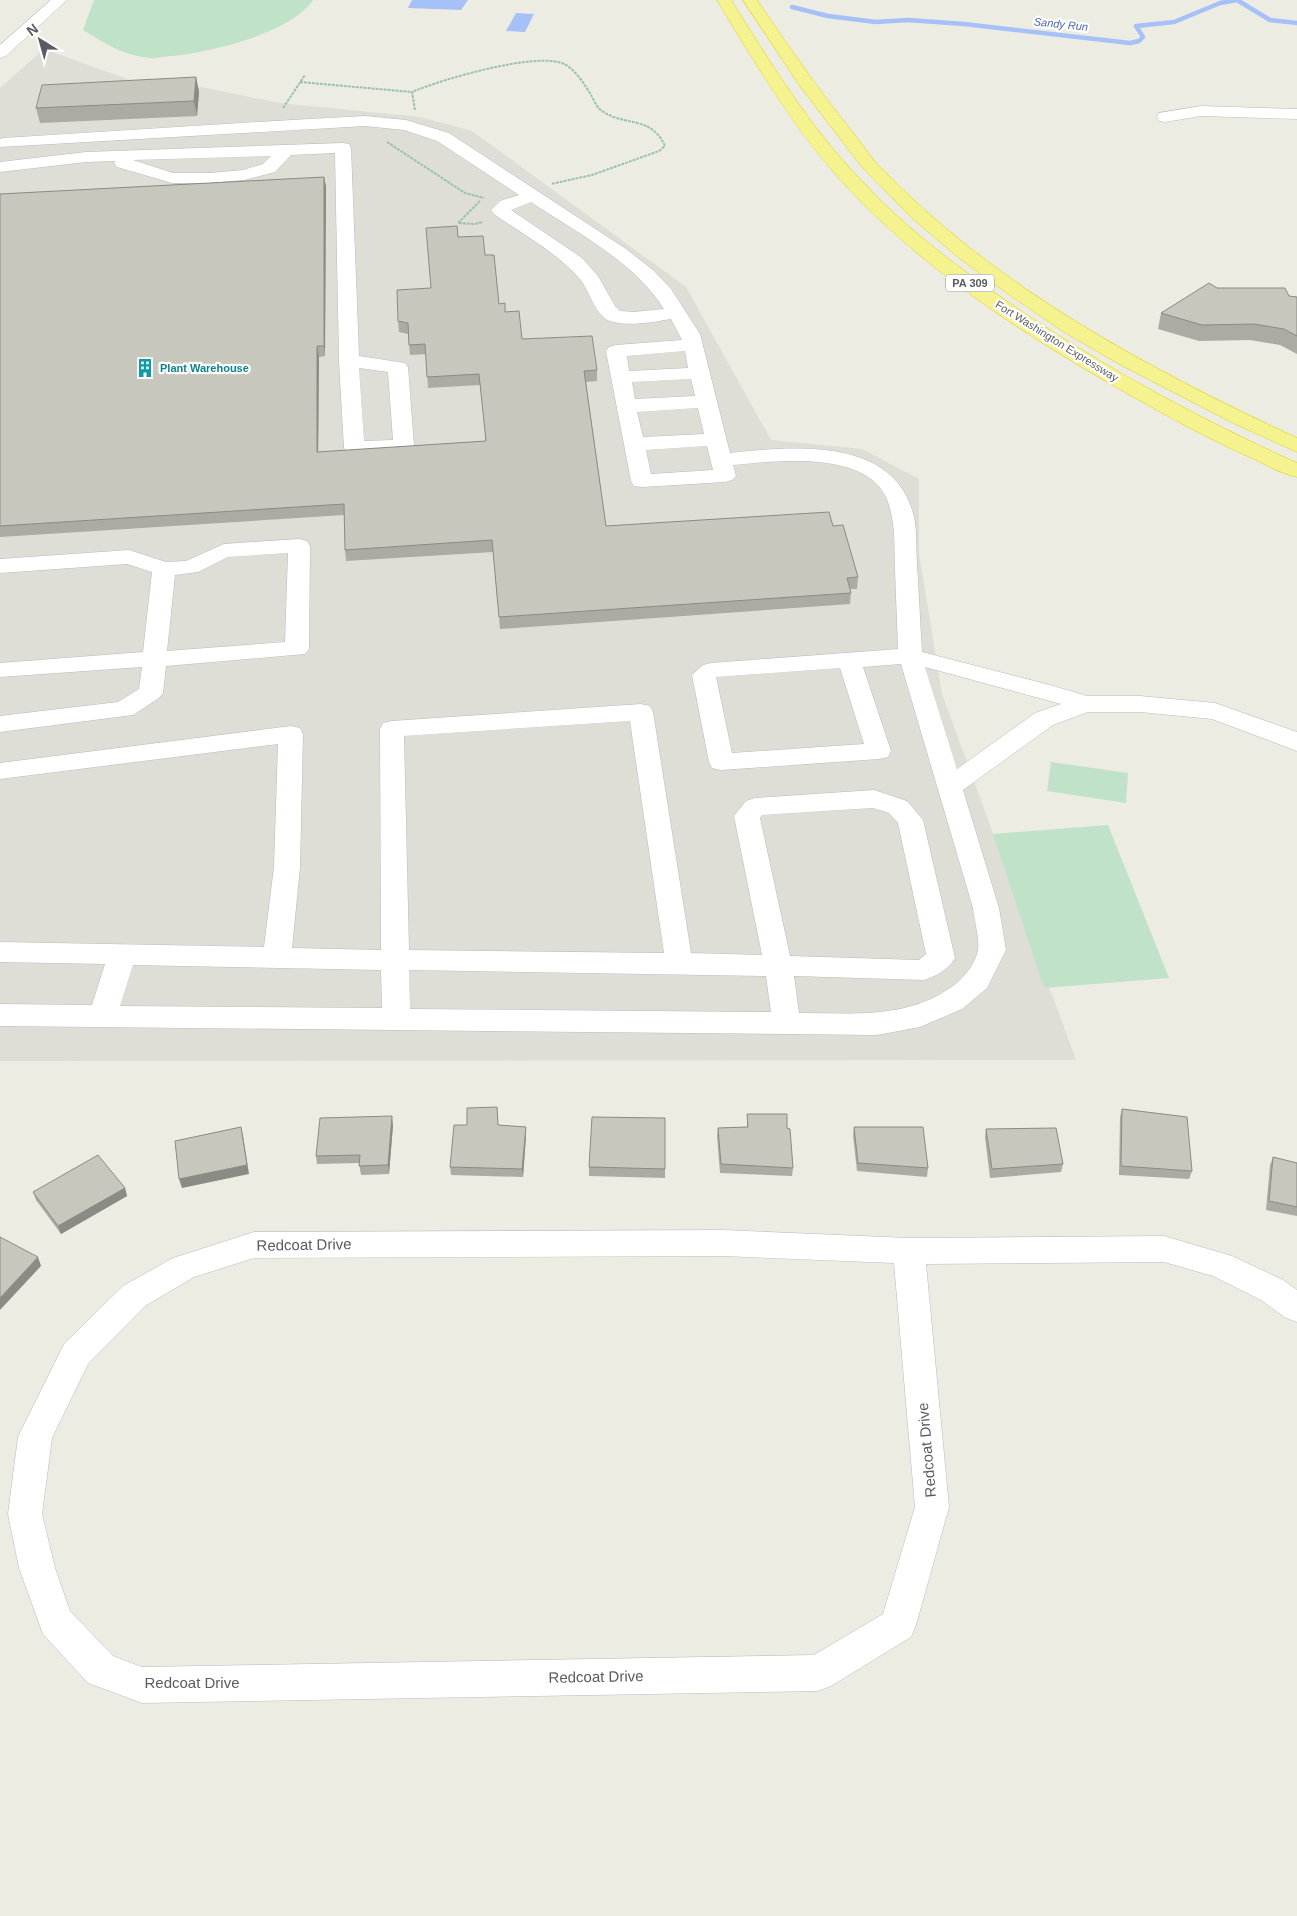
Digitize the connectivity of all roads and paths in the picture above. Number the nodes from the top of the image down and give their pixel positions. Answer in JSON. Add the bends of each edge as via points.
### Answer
{"nodes":[{"id":1,"x":724,"y":0,"type":"edge"},
{"id":2,"x":750,"y":0,"type":"edge"},
{"id":3,"x":33,"y":1,"type":"dead end"},
{"id":4,"x":57,"y":3,"type":"edge"},
{"id":5,"x":0,"y":53,"type":"edge"},
{"id":6,"x":305,"y":75,"type":"dead end"},
{"id":7,"x":412,"y":92,"type":"junction"},
{"id":8,"x":414,"y":111,"type":"dead end"},
{"id":9,"x":1297,"y":114,"type":"edge"},
{"id":10,"x":1165,"y":117,"type":"dead end"},
{"id":11,"x":3,"y":142,"type":"dead end"},
{"id":12,"x":386,"y":142,"type":"dead end"},
{"id":13,"x":286,"y":150,"type":"junction"},
{"id":14,"x":108,"y":157,"type":"junction"},
{"id":15,"x":0,"y":167,"type":"edge"},
{"id":16,"x":504,"y":177,"type":"junction"},
{"id":17,"x":548,"y":185,"type":"dead end"},
{"id":18,"x":533,"y":196,"type":"junction"},
{"id":19,"x":483,"y":199,"type":"junction"},
{"id":20,"x":506,"y":214,"type":"junction"},
{"id":21,"x":676,"y":313,"type":"junction"},
{"id":22,"x":692,"y":345,"type":"junction"},
{"id":23,"x":349,"y":361,"type":"junction"},
{"id":24,"x":699,"y":373,"type":"junction"},
{"id":25,"x":620,"y":377,"type":"junction"},
{"id":26,"x":706,"y":402,"type":"junction"},
{"id":27,"x":626,"y":406,"type":"junction"},
{"id":28,"x":634,"y":444,"type":"junction"},
{"id":29,"x":1297,"y":446,"type":"edge"},
{"id":30,"x":718,"y":450,"type":"junction"},
{"id":31,"x":1297,"y":471,"type":"edge"},
{"id":32,"x":0,"y":566,"type":"edge"},
{"id":33,"x":164,"y":569,"type":"junction"},
{"id":34,"x":910,"y":656,"type":"junction"},
{"id":35,"x":154,"y":659,"type":"junction"},
{"id":36,"x":849,"y":660,"type":"junction"},
{"id":37,"x":0,"y":670,"type":"edge"},
{"id":38,"x":1086,"y":704,"type":"junction"},
{"id":39,"x":0,"y":724,"type":"edge"},
{"id":40,"x":1297,"y":743,"type":"edge"},
{"id":41,"x":0,"y":771,"type":"edge"},
{"id":42,"x":949,"y":788,"type":"junction"},
{"id":43,"x":0,"y":952,"type":"edge"},
{"id":44,"x":123,"y":953,"type":"junction"},
{"id":45,"x":277,"y":958,"type":"junction"},
{"id":46,"x":396,"y":960,"type":"junction"},
{"id":47,"x":679,"y":963,"type":"junction"},
{"id":48,"x":778,"y":966,"type":"junction"},
{"id":49,"x":0,"y":1015,"type":"edge"},
{"id":50,"x":102,"y":1016,"type":"junction"},
{"id":51,"x":396,"y":1019,"type":"junction"},
{"id":52,"x":787,"y":1023,"type":"junction"},
{"id":53,"x":910,"y":1251,"type":"junction"},
{"id":54,"x":1297,"y":1308,"type":"edge"}],
"edges":[{"from":1,"to":31,"type":"highway","name":"Fort Washington Expressway","number":"PA 309","via":[[818,141],[863,192],[922,246],[1016,317],[1076,356],[1192,420]]},
{"from":2,"to":29,"type":"highway","name":"Fort Washington Expressway","number":"PA 309","via":[[811,92],[872,168],[954,244],[1014,289],[1088,337],[1193,396]]},
{"from":3,"to":4,"type":"street"},
{"from":4,"to":5,"type":"street"},
{"from":6,"to":7,"type":"path","via":[[300,82]]},
{"from":7,"to":8,"type":"path"},
{"from":7,"to":17,"type":"path","via":[[462,76],[534,61],[562,62],[601,110],[654,127],[662,136],[665,146],[659,151],[597,174]]},
{"from":9,"to":10,"type":"street","via":[[1201,111]]},
{"from":11,"to":16,"type":"street","via":[[241,127],[384,122],[443,137]]},
{"from":12,"to":19,"type":"path","via":[[465,193]]},
{"from":13,"to":14,"type":"street"},
{"from":13,"to":14,"type":"street","via":[[269,168],[244,175],[210,178],[172,178]]},
{"from":13,"to":23,"type":"street","via":[[343,148]]},
{"from":14,"to":15,"type":"street"},
{"from":16,"to":18,"type":"street"},
{"from":16,"to":19,"type":"path"},
{"from":18,"to":20,"type":"street","via":[[506,205],[500,210]]},
{"from":18,"to":21,"type":"street","via":[[633,262],[664,294]]},
{"from":19,"to":20,"type":"path","via":[[458,223],[475,224]]},
{"from":20,"to":21,"type":"street","via":[[575,262],[615,316],[634,318]]},
{"from":21,"to":22,"type":"street","via":[[690,334]]},
{"from":22,"to":24,"type":"street"},
{"from":22,"to":25,"type":"street","via":[[616,351]]},
{"from":23,"to":23,"type":"street","via":[[354,448],[404,446],[398,367]]},
{"from":24,"to":25,"type":"street"},
{"from":24,"to":26,"type":"street"},
{"from":25,"to":27,"type":"street"},
{"from":26,"to":27,"type":"street"},
{"from":26,"to":30,"type":"street"},
{"from":27,"to":28,"type":"street"},
{"from":28,"to":30,"type":"street"},
{"from":28,"to":30,"type":"street","via":[[642,481],[725,476]]},
{"from":30,"to":34,"type":"street","via":[[833,457],[868,470],[891,488],[902,508],[904,522]]},
{"from":32,"to":33,"type":"street","via":[[130,557]]},
{"from":33,"to":35,"type":"street"},
{"from":33,"to":35,"type":"street","via":[[190,567],[224,551],[299,546],[297,649]]},
{"from":34,"to":36,"type":"street"},
{"from":34,"to":38,"type":"street"},
{"from":34,"to":42,"type":"street"},
{"from":35,"to":37,"type":"street"},
{"from":35,"to":39,"type":"street","via":[[151,693],[124,709]]},
{"from":36,"to":36,"type":"street","via":[[711,670],[704,675],[721,762],[878,751]]},
{"from":38,"to":40,"type":"street","via":[[1140,704],[1215,711]]},
{"from":38,"to":42,"type":"street","via":[[1044,719]]},
{"from":41,"to":45,"type":"street","via":[[291,734],[287,867]]},
{"from":42,"to":52,"type":"street","via":[[986,908],[992,950],[977,981],[952,1002],[920,1016],[877,1024]]},
{"from":43,"to":44,"type":"street"},
{"from":44,"to":45,"type":"street"},
{"from":44,"to":50,"type":"street"},
{"from":45,"to":46,"type":"street"},
{"from":46,"to":47,"type":"street"},
{"from":46,"to":47,"type":"street","via":[[392,729],[641,712]]},
{"from":46,"to":51,"type":"street"},
{"from":47,"to":48,"type":"street"},
{"from":48,"to":48,"type":"street","via":[[924,970],[941,958],[910,820],[898,808],[874,800],[755,807],[747,816]]},
{"from":48,"to":52,"type":"street"},
{"from":49,"to":50,"type":"street"},
{"from":50,"to":51,"type":"street"},
{"from":51,"to":52,"type":"street"},
{"from":53,"to":53,"type":"street","name":"Redcoat Drive","via":[[722,1243],[254,1245],[184,1267],[134,1296],[76,1354],[36,1437],[25,1514],[37,1568],[56,1622],[101,1670],[142,1685],[818,1673],[898,1625],[932,1507]]},
{"from":53,"to":54,"type":"street","name":"Redcoat Drive","via":[[1164,1249],[1221,1265],[1272,1290]]}]}
